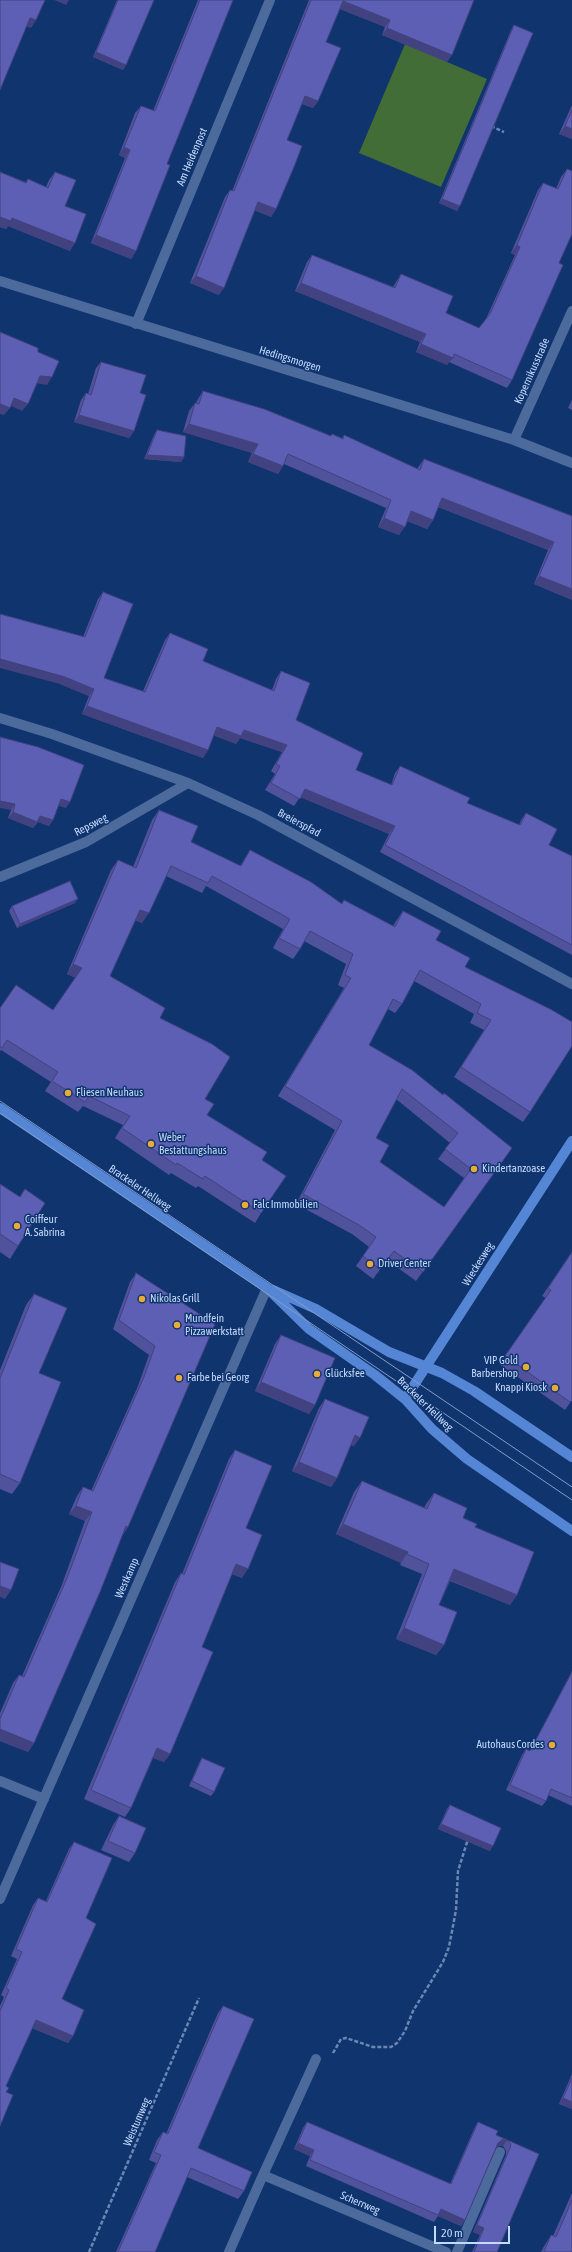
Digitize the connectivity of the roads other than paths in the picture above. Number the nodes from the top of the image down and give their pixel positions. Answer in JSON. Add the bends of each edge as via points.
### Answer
{"nodes":[{"id":1,"x":270,"y":0,"type":"edge"},
{"id":2,"x":0,"y":281,"type":"edge"},
{"id":3,"x":572,"y":311,"type":"edge"},
{"id":4,"x":136,"y":324,"type":"junction"},
{"id":5,"x":514,"y":440,"type":"junction"},
{"id":6,"x":572,"y":463,"type":"edge"},
{"id":7,"x":0,"y":718,"type":"edge"},
{"id":8,"x":188,"y":783,"type":"junction"},
{"id":9,"x":0,"y":877,"type":"edge"},
{"id":10,"x":572,"y":984,"type":"edge"},
{"id":11,"x":0,"y":1108,"type":"edge"},
{"id":12,"x":572,"y":1141,"type":"edge"},
{"id":13,"x":267,"y":1288,"type":"junction"},
{"id":14,"x":426,"y":1367,"type":"junction"},
{"id":15,"x":405,"y":1399,"type":"junction"},
{"id":16,"x":572,"y":1457,"type":"edge"},
{"id":17,"x":572,"y":1531,"type":"edge"},
{"id":18,"x":0,"y":1781,"type":"edge"},
{"id":19,"x":44,"y":1799,"type":"junction"},
{"id":20,"x":4,"y":1876,"type":"edge"},
{"id":21,"x":0,"y":1899,"type":"edge"},
{"id":22,"x":316,"y":2059,"type":"road end"},
{"id":23,"x":500,"y":2152,"type":"edge"},
{"id":24,"x":264,"y":2175,"type":"junction"},
{"id":25,"x":229,"y":2252,"type":"edge"},
{"id":26,"x":446,"y":2252,"type":"edge"},
{"id":27,"x":457,"y":2252,"type":"edge"}],
"edges":[{"from":1,"to":4,"type":"street","name":"Am Heidenpost"},
{"from":2,"to":4,"type":"street","name":"Hedingsmorgen"},
{"from":3,"to":5,"type":"street","name":"Kopernikusstraße"},
{"from":4,"to":5,"type":"street","name":"Hedingsmorgen"},
{"from":5,"to":6,"type":"street","name":"Hedingsmorgen"},
{"from":7,"to":8,"type":"street","name":"Breierspfad"},
{"from":8,"to":9,"type":"street","name":"Repsweg","via":[[86,842]]},
{"from":8,"to":10,"type":"street","name":"Breierspfad","via":[[258,815]]},
{"from":11,"to":13,"type":"main road","name":"Brackeler Hellweg"},
{"from":12,"to":14,"type":"main road","name":"Wieckesweg"},
{"from":13,"to":14,"type":"main road","name":"Brackeler Hellweg","via":[[316,1308],[389,1352]]},
{"from":13,"to":15,"type":"main road","name":"Brackeler Hellweg","via":[[309,1329]]},
{"from":13,"to":19,"type":"street","name":"Westkamp"},
{"from":14,"to":15,"type":"main road","name":"Wieckesweg"},
{"from":14,"to":16,"type":"main road","name":"Brackeler Hellweg","via":[[474,1391]]},
{"from":15,"to":17,"type":"main road","name":"Brackeler Hellweg","via":[[432,1429],[467,1459]]},
{"from":18,"to":19,"type":"street"},
{"from":19,"to":20,"type":"street","name":"Westkamp"},
{"from":20,"to":21,"type":"street","name":"Westkamp"},
{"from":22,"to":24,"type":"street"},
{"from":23,"to":27,"type":"street"},
{"from":24,"to":25,"type":"street"},
{"from":24,"to":26,"type":"street","name":"Scherrweg"}]}
